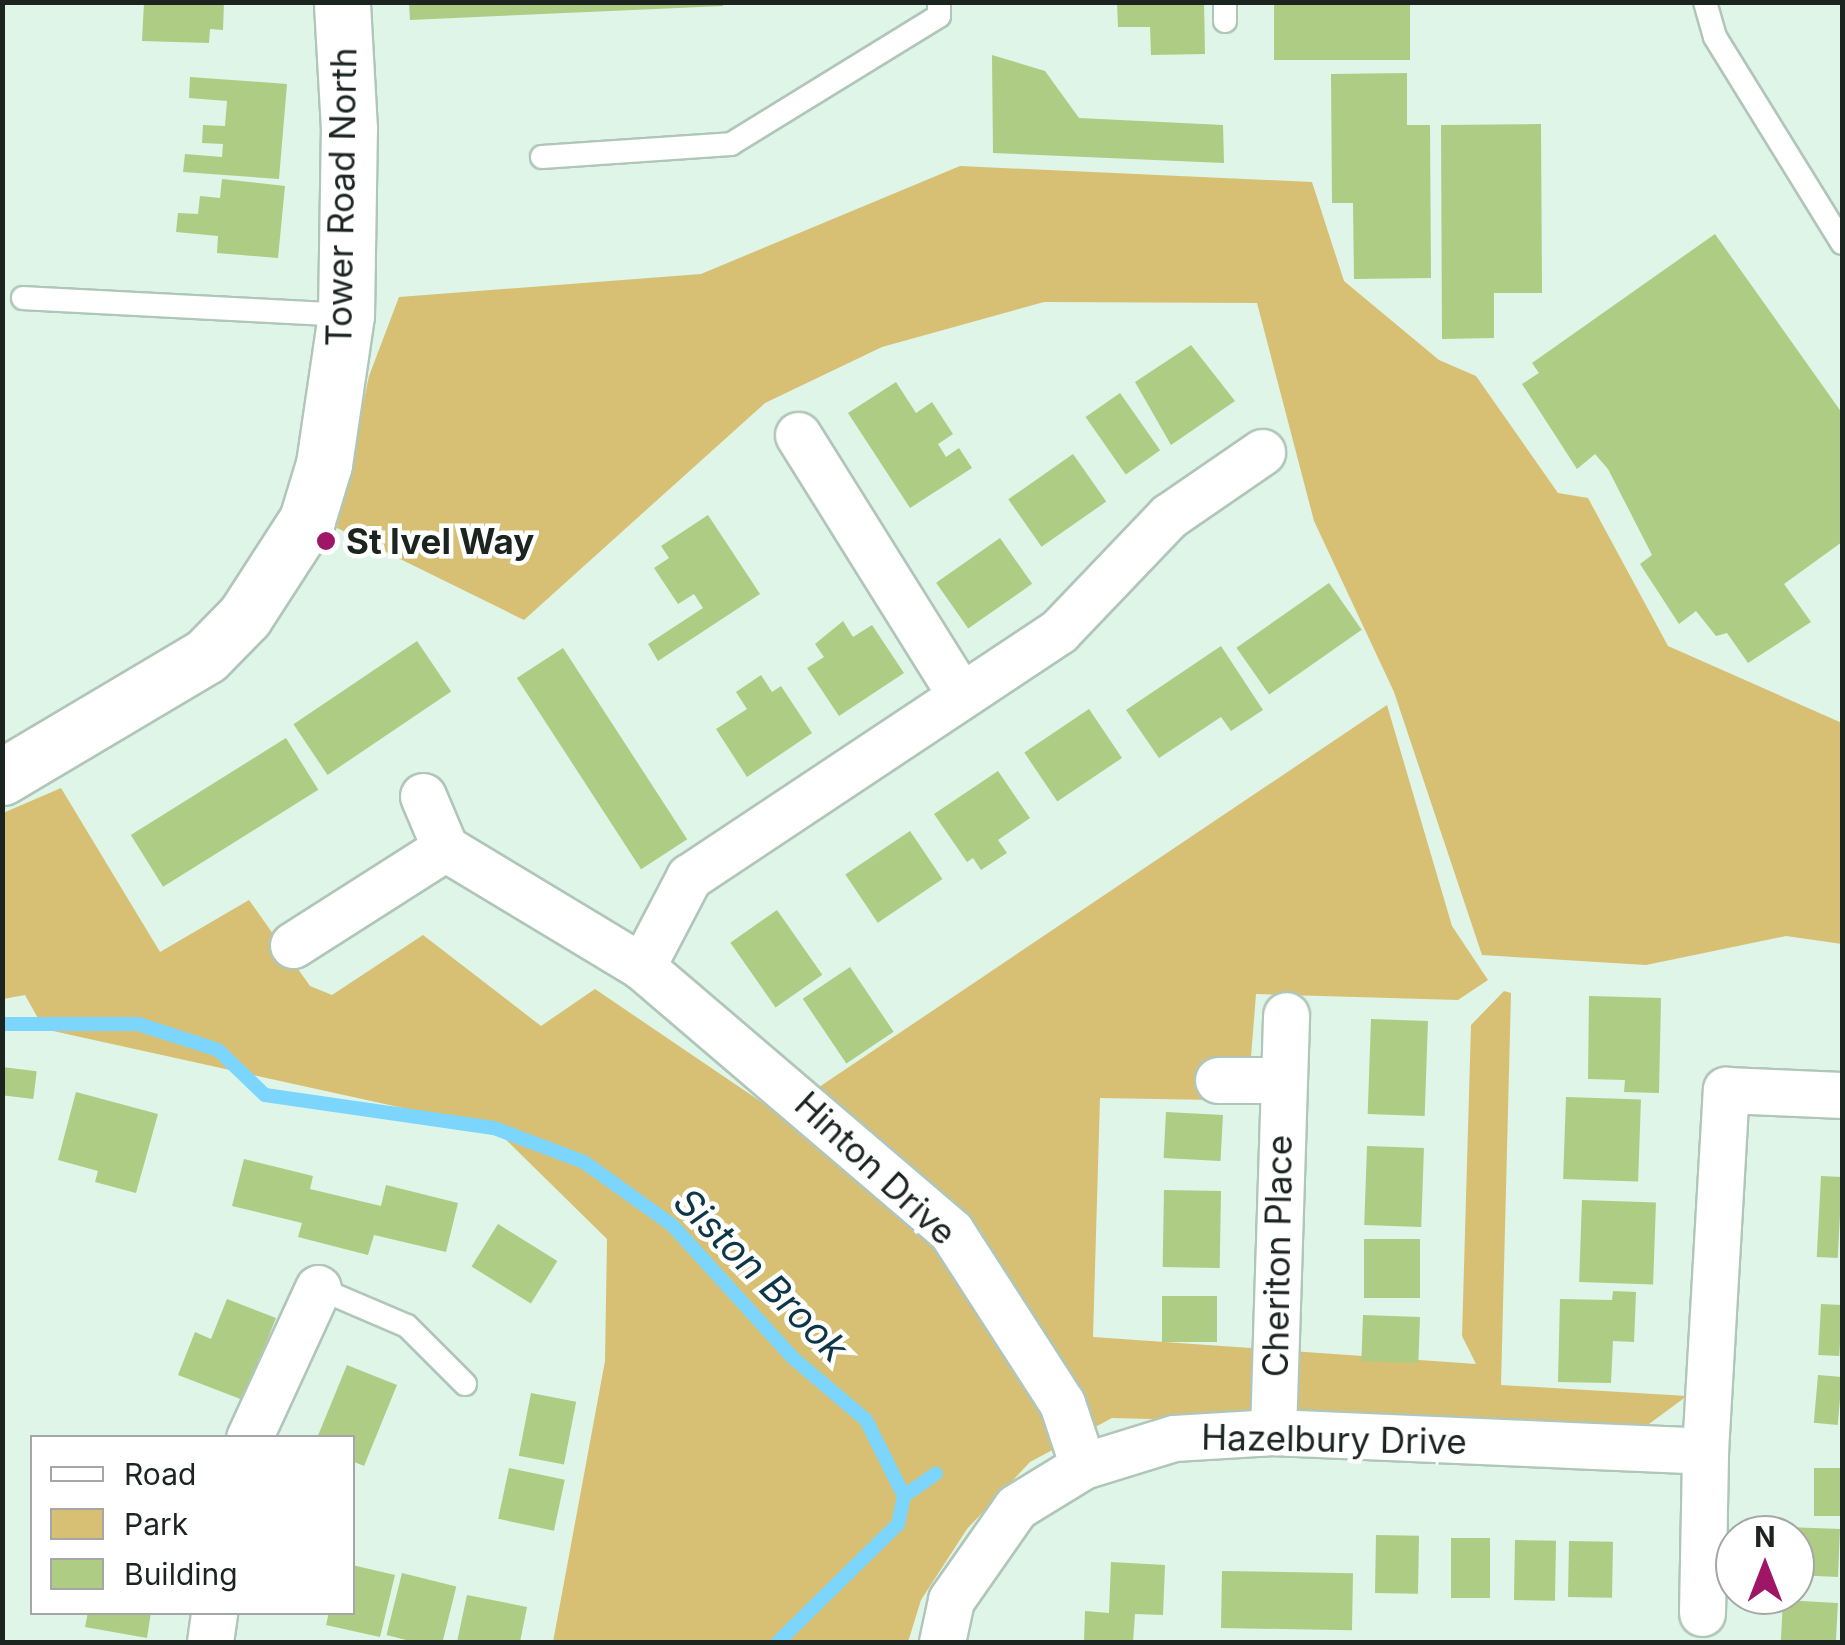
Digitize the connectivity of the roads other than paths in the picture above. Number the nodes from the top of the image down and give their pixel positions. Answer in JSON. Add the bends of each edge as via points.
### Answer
{"nodes":[{"id":1,"x":342,"y":2,"type":"edge"},
{"id":2,"x":939,"y":2,"type":"edge"},
{"id":3,"x":1705,"y":2,"type":"edge"},
{"id":4,"x":542,"y":158,"type":"dead end"},
{"id":5,"x":1842,"y":241,"type":"edge"},
{"id":6,"x":24,"y":298,"type":"dead end"},
{"id":7,"x":346,"y":315,"type":"junction"},
{"id":8,"x":798,"y":434,"type":"dead end"},
{"id":9,"x":1262,"y":452,"type":"dead end"},
{"id":10,"x":960,"y":694,"type":"junction"},
{"id":11,"x":2,"y":777,"type":"edge"},
{"id":12,"x":423,"y":796,"type":"dead end"},
{"id":13,"x":445,"y":848,"type":"junction"},
{"id":14,"x":293,"y":945,"type":"dead end"},
{"id":15,"x":642,"y":968,"type":"junction"},
{"id":16,"x":1286,"y":1015,"type":"dead end"},
{"id":17,"x":1218,"y":1080,"type":"dead end"},
{"id":18,"x":1282,"y":1080,"type":"junction"},
{"id":19,"x":1842,"y":1095,"type":"edge"},
{"id":20,"x":318,"y":1288,"type":"joint"},
{"id":21,"x":465,"y":1384,"type":"dead end"},
{"id":22,"x":1273,"y":1432,"type":"junction"},
{"id":23,"x":249,"y":1435,"type":"edge"},
{"id":24,"x":1706,"y":1450,"type":"junction"},
{"id":25,"x":1082,"y":1466,"type":"junction"},
{"id":26,"x":1702,"y":1613,"type":"dead end"},
{"id":27,"x":214,"y":1615,"type":"edge"},
{"id":28,"x":210,"y":1642,"type":"edge"},
{"id":29,"x":942,"y":1642,"type":"edge"}],
"edges":[{"from":1,"to":7,"type":"street","name":"Tower Road North"},
{"from":2,"to":4,"type":"lane","via":[[939,16],[731,144]]},
{"from":3,"to":5,"type":"lane","via":[[1716,37]]},
{"from":6,"to":7,"type":"lane"},
{"from":7,"to":11,"type":"street","name":"Tower Road North","via":[[324,464],[307,520],[246,616],[162,688]]},
{"from":8,"to":10,"type":"street"},
{"from":9,"to":10,"type":"street","via":[[1169,516],[1059,631]]},
{"from":10,"to":15,"type":"street","via":[[689,877]]},
{"from":12,"to":13,"type":"street"},
{"from":13,"to":14,"type":"street"},
{"from":13,"to":15,"type":"street","name":"Hinton Drive"},
{"from":15,"to":25,"type":"street","name":"Hinton Drive","via":[[952,1230],[1062,1403]]},
{"from":16,"to":18,"type":"street","name":"Cheriton Place"},
{"from":17,"to":18,"type":"street"},
{"from":18,"to":22,"type":"street","name":"Cheriton Place"},
{"from":19,"to":24,"type":"street","via":[[1726,1090]]},
{"from":20,"to":21,"type":"lane","via":[[407,1326]]},
{"from":20,"to":23,"type":"street"},
{"from":22,"to":24,"type":"street","name":"Hazelbury Drive"},
{"from":22,"to":25,"type":"street","name":"Hazelbury Drive","via":[[1174,1438]]},
{"from":24,"to":26,"type":"street"},
{"from":25,"to":29,"type":"street","name":"Hazelbury Drive","via":[[1016,1507],[950,1600]]},
{"from":27,"to":28,"type":"street"}]}
